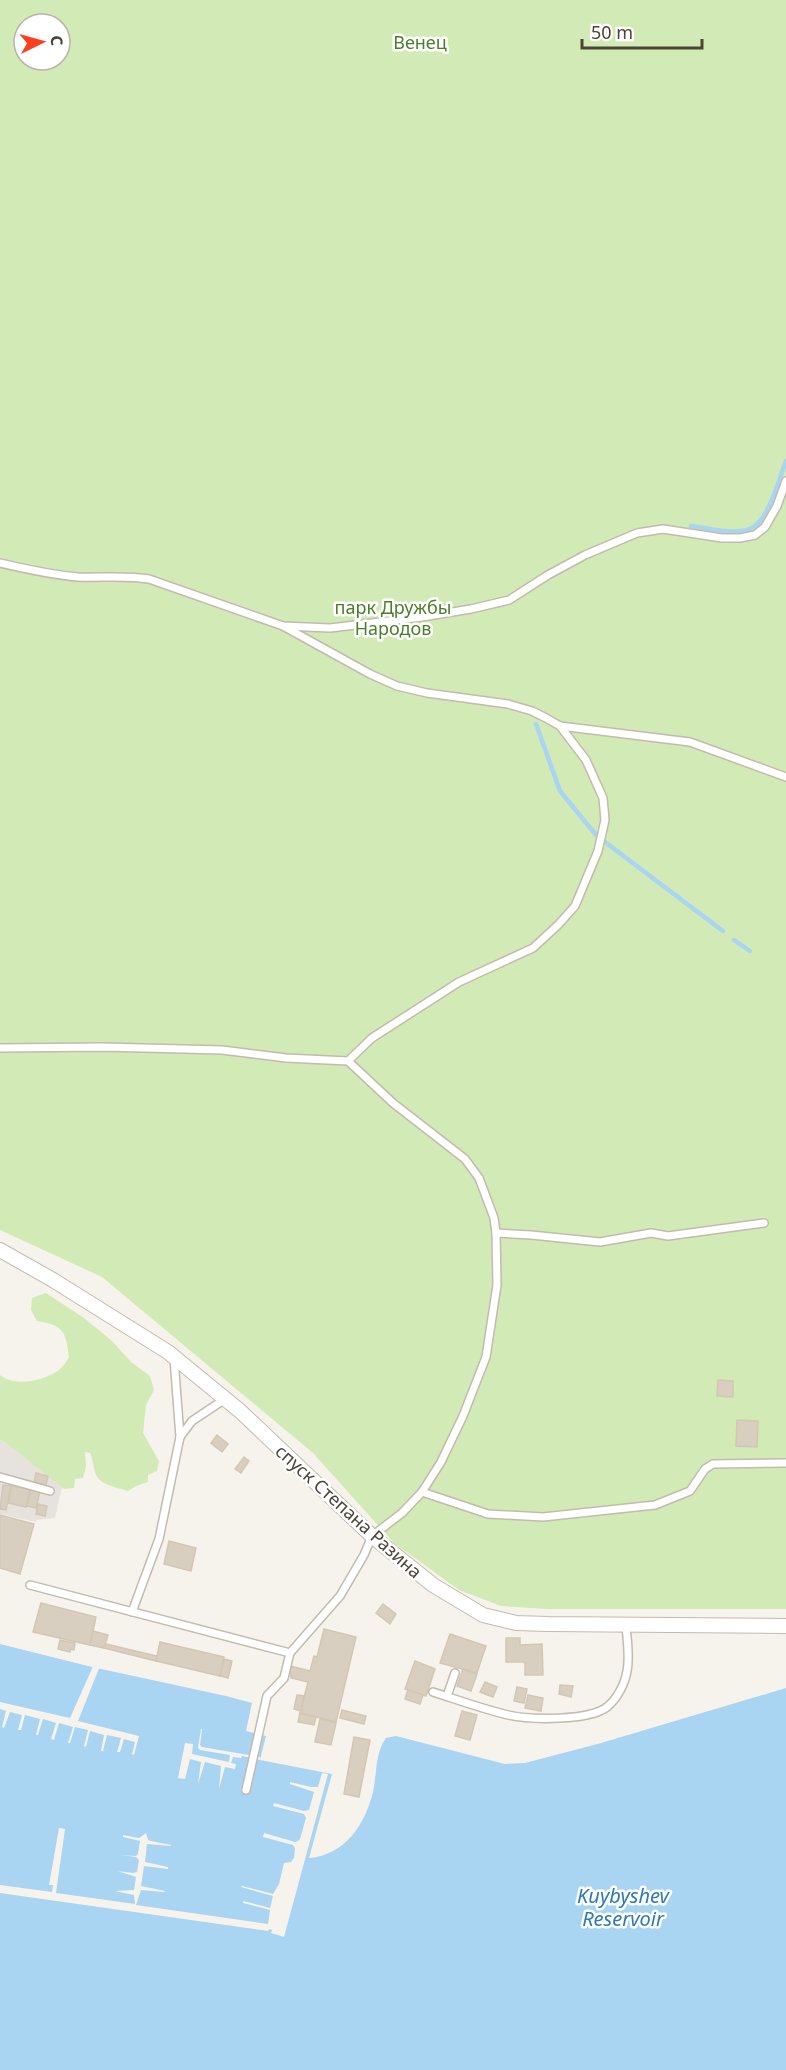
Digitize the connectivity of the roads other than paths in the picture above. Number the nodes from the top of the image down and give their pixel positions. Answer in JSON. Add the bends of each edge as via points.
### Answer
{"nodes":[{"id":1,"x":786,"y":481,"type":"edge"},
{"id":2,"x":0,"y":563,"type":"edge"},
{"id":3,"x":283,"y":626,"type":"junction"},
{"id":4,"x":560,"y":726,"type":"junction"},
{"id":5,"x":786,"y":777,"type":"edge"},
{"id":6,"x":0,"y":1048,"type":"edge"},
{"id":7,"x":348,"y":1061,"type":"junction"},
{"id":8,"x":764,"y":1223,"type":"dead end"},
{"id":9,"x":496,"y":1233,"type":"junction"},
{"id":10,"x":0,"y":1250,"type":"edge"},
{"id":11,"x":174,"y":1358,"type":"junction"},
{"id":12,"x":225,"y":1399,"type":"junction"},
{"id":13,"x":180,"y":1437,"type":"junction"},
{"id":14,"x":786,"y":1463,"type":"edge"},
{"id":15,"x":0,"y":1477,"type":"edge"},
{"id":16,"x":50,"y":1491,"type":"dead end"},
{"id":17,"x":422,"y":1492,"type":"junction"},
{"id":18,"x":372,"y":1536,"type":"junction"},
{"id":19,"x":30,"y":1585,"type":"dead end"},
{"id":20,"x":132,"y":1612,"type":"junction"},
{"id":21,"x":626,"y":1625,"type":"junction"},
{"id":22,"x":786,"y":1626,"type":"edge"},
{"id":23,"x":290,"y":1653,"type":"junction"},
{"id":24,"x":455,"y":1673,"type":"dead end"},
{"id":25,"x":433,"y":1692,"type":"dead end"},
{"id":26,"x":447,"y":1696,"type":"junction"},
{"id":27,"x":246,"y":1790,"type":"dead end"}],
"edges":[{"from":1,"to":3,"type":"lane","via":[[765,527],[755,535],[722,538],[663,529],[637,533],[585,555],[509,600],[422,617],[330,628]]},
{"from":2,"to":3,"type":"lane","via":[[55,575],[148,579]]},
{"from":3,"to":4,"type":"lane","via":[[397,686],[508,704]]},
{"from":4,"to":5,"type":"lane","via":[[690,742]]},
{"from":4,"to":7,"type":"lane","via":[[586,760],[603,798],[605,820],[598,851],[575,906],[533,948],[459,982],[372,1038]]},
{"from":6,"to":7,"type":"lane","via":[[222,1050]]},
{"from":7,"to":9,"type":"lane","via":[[393,1103],[465,1159],[479,1178]]},
{"from":8,"to":9,"type":"lane","via":[[668,1236],[651,1233],[600,1242]]},
{"from":9,"to":17,"type":"lane","via":[[496,1285],[486,1357],[463,1416]]},
{"from":10,"to":11,"type":"street","name":"спуск Степана Разина","via":[[143,1335]]},
{"from":11,"to":12,"type":"street","name":"спуск Степана Разина"},
{"from":11,"to":13,"type":"lane"},
{"from":12,"to":13,"type":"lane","via":[[192,1421]]},
{"from":12,"to":18,"type":"street","name":"спуск Степана Разина"},
{"from":13,"to":20,"type":"lane","via":[[159,1539]]},
{"from":14,"to":17,"type":"lane","via":[[713,1464],[690,1491],[655,1505],[543,1517],[488,1514]]},
{"from":15,"to":16,"type":"lane"},
{"from":17,"to":18,"type":"lane"},
{"from":18,"to":21,"type":"street","name":"спуск Степана Разина","via":[[433,1585],[483,1616],[516,1623]]},
{"from":18,"to":23,"type":"lane","via":[[340,1596]]},
{"from":19,"to":20,"type":"lane"},
{"from":20,"to":23,"type":"lane"},
{"from":21,"to":22,"type":"street","name":"спуск Степана Разина"},
{"from":21,"to":26,"type":"lane","via":[[625,1678],[615,1699],[599,1712],[540,1719],[510,1716]]},
{"from":23,"to":27,"type":"lane","via":[[284,1678],[267,1696]]},
{"from":24,"to":26,"type":"lane"},
{"from":25,"to":26,"type":"lane"}]}
